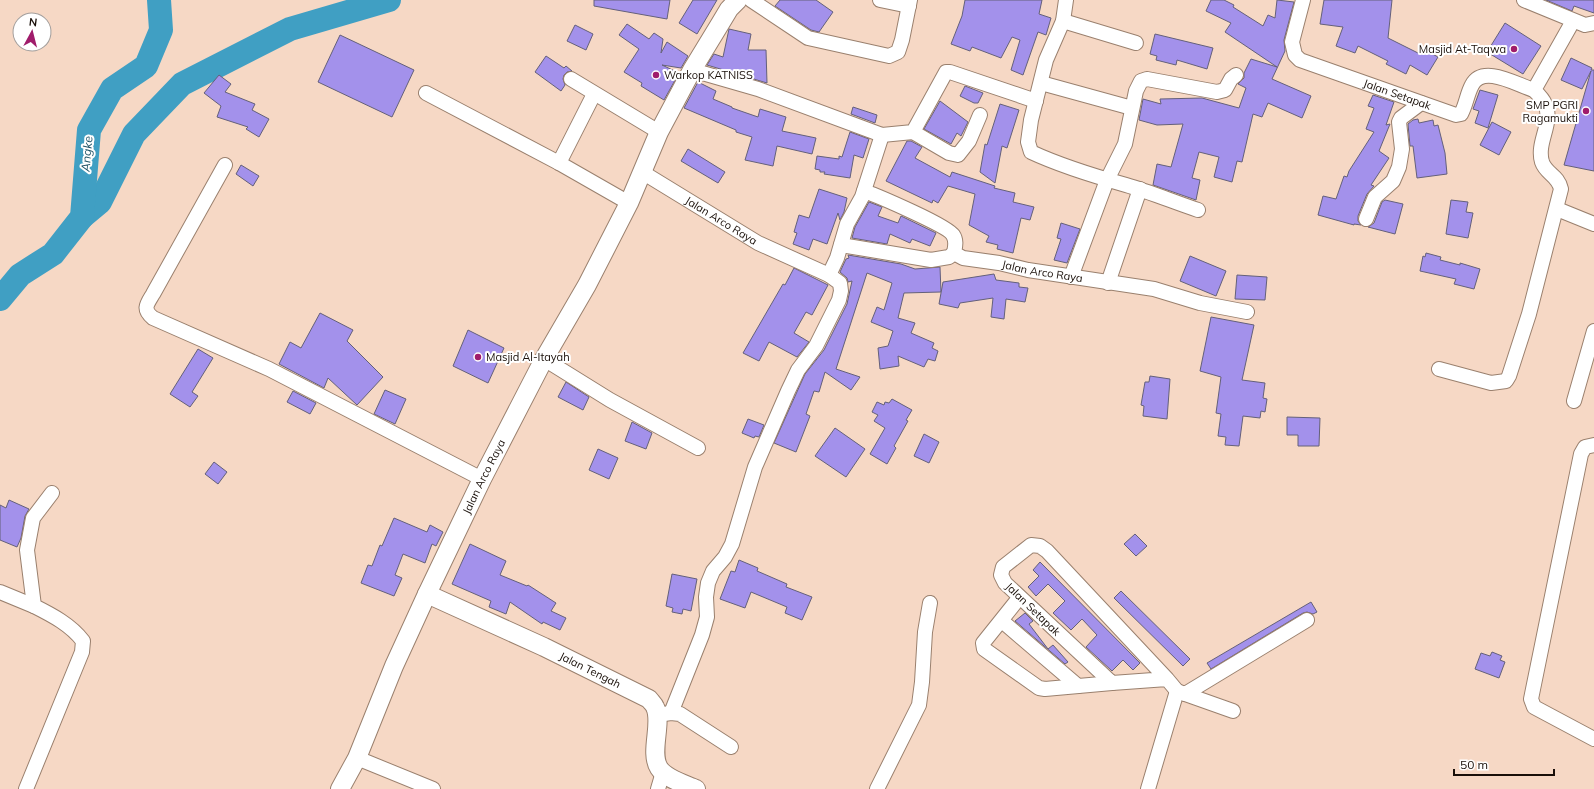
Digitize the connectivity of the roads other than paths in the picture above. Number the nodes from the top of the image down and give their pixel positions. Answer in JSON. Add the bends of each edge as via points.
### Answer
{"nodes":[{"id":1,"x":738,"y":0,"type":"edge"},
{"id":2,"x":751,"y":0,"type":"edge"},
{"id":3,"x":880,"y":0,"type":"edge"},
{"id":4,"x":1066,"y":0,"type":"edge"},
{"id":5,"x":1304,"y":0,"type":"edge"},
{"id":6,"x":1524,"y":0,"type":"edge"},
{"id":7,"x":910,"y":3,"type":"edge"},
{"id":8,"x":1063,"y":21,"type":"junction"},
{"id":9,"x":1573,"y":21,"type":"junction"},
{"id":10,"x":1594,"y":24,"type":"edge"},
{"id":11,"x":1136,"y":43,"type":"dead end"},
{"id":12,"x":692,"y":70,"type":"junction"},
{"id":13,"x":1236,"y":75,"type":"dead end"},
{"id":14,"x":571,"y":79,"type":"dead end"},
{"id":15,"x":1041,"y":83,"type":"junction"},
{"id":16,"x":1534,"y":90,"type":"junction"},
{"id":17,"x":426,"y":93,"type":"dead end"},
{"id":18,"x":594,"y":94,"type":"junction"},
{"id":19,"x":1036,"y":101,"type":"junction"},
{"id":20,"x":1421,"y":103,"type":"junction"},
{"id":21,"x":1132,"y":108,"type":"junction"},
{"id":22,"x":980,"y":115,"type":"dead end"},
{"id":23,"x":660,"y":132,"type":"junction"},
{"id":24,"x":913,"y":132,"type":"junction"},
{"id":25,"x":882,"y":135,"type":"junction"},
{"id":26,"x":559,"y":163,"type":"junction"},
{"id":27,"x":225,"y":165,"type":"dead end"},
{"id":28,"x":642,"y":172,"type":"junction"},
{"id":29,"x":1107,"y":180,"type":"junction"},
{"id":30,"x":1140,"y":189,"type":"junction"},
{"id":31,"x":864,"y":191,"type":"junction"},
{"id":32,"x":629,"y":203,"type":"junction"},
{"id":33,"x":1557,"y":209,"type":"junction"},
{"id":34,"x":1198,"y":210,"type":"dead end"},
{"id":35,"x":1366,"y":219,"type":"dead end"},
{"id":36,"x":1594,"y":224,"type":"edge"},
{"id":37,"x":841,"y":245,"type":"junction"},
{"id":38,"x":954,"y":253,"type":"junction"},
{"id":39,"x":829,"y":276,"type":"junction"},
{"id":40,"x":1071,"y":277,"type":"junction"},
{"id":41,"x":1108,"y":282,"type":"junction"},
{"id":42,"x":1247,"y":312,"type":"dead end"},
{"id":43,"x":1594,"y":331,"type":"edge"},
{"id":44,"x":544,"y":359,"type":"junction"},
{"id":45,"x":1439,"y":369,"type":"dead end"},
{"id":46,"x":1574,"y":401,"type":"dead end"},
{"id":47,"x":1594,"y":445,"type":"edge"},
{"id":48,"x":698,"y":448,"type":"dead end"},
{"id":49,"x":482,"y":479,"type":"junction"},
{"id":50,"x":52,"y":493,"type":"dead end"},
{"id":51,"x":0,"y":592,"type":"edge"},
{"id":52,"x":427,"y":594,"type":"junction"},
{"id":53,"x":1019,"y":598,"type":"junction"},
{"id":54,"x":930,"y":603,"type":"dead end"},
{"id":55,"x":34,"y":606,"type":"junction"},
{"id":56,"x":1307,"y":620,"type":"dead end"},
{"id":57,"x":1002,"y":621,"type":"junction"},
{"id":58,"x":1167,"y":679,"type":"junction"},
{"id":59,"x":1112,"y":683,"type":"junction"},
{"id":60,"x":1078,"y":686,"type":"junction"},
{"id":61,"x":1181,"y":692,"type":"junction"},
{"id":62,"x":1233,"y":711,"type":"dead end"},
{"id":63,"x":664,"y":714,"type":"junction"},
{"id":64,"x":1594,"y":739,"type":"edge"},
{"id":65,"x":731,"y":748,"type":"dead end"},
{"id":66,"x":357,"y":758,"type":"junction"},
{"id":67,"x":663,"y":772,"type":"junction"},
{"id":68,"x":26,"y":789,"type":"edge"},
{"id":69,"x":340,"y":789,"type":"edge"},
{"id":70,"x":433,"y":789,"type":"edge"},
{"id":71,"x":658,"y":789,"type":"edge"},
{"id":72,"x":696,"y":789,"type":"edge"},
{"id":73,"x":877,"y":789,"type":"edge"},
{"id":74,"x":1148,"y":789,"type":"edge"}],
"edges":[{"from":1,"to":12,"type":"main road","name":"Jalan Arco Raya","via":[[729,9]]},
{"from":2,"to":7,"type":"street","via":[[808,38],[889,56],[898,52]]},
{"from":3,"to":7,"type":"street"},
{"from":4,"to":8,"type":"street"},
{"from":5,"to":20,"type":"street","name":"Jalan Setapak","via":[[1292,42],[1295,55],[1300,60]]},
{"from":6,"to":9,"type":"street"},
{"from":8,"to":11,"type":"street"},
{"from":8,"to":15,"type":"street","via":[[1046,60]]},
{"from":9,"to":10,"type":"street","via":[[1585,25]]},
{"from":9,"to":16,"type":"street"},
{"from":12,"to":23,"type":"main road","name":"Jalan Arco Raya"},
{"from":12,"to":25,"type":"street","via":[[758,89]]},
{"from":13,"to":21,"type":"street","via":[[1225,90],[1217,92],[1147,79],[1141,81]]},
{"from":14,"to":18,"type":"street"},
{"from":15,"to":19,"type":"street"},
{"from":15,"to":21,"type":"street"},
{"from":16,"to":20,"type":"street","name":"Jalan Setapak","via":[[1494,76],[1479,76],[1471,86],[1461,114],[1449,113]]},
{"from":16,"to":33,"type":"street","via":[[1545,103],[1548,113],[1541,150],[1542,162],[1560,182]]},
{"from":17,"to":26,"type":"street"},
{"from":18,"to":23,"type":"street"},
{"from":18,"to":26,"type":"street"},
{"from":19,"to":24,"type":"street","via":[[946,72]]},
{"from":19,"to":29,"type":"street","via":[[1029,131],[1028,142],[1031,152]]},
{"from":20,"to":35,"type":"street","via":[[1399,122],[1402,149],[1399,167],[1393,181],[1375,197]]},
{"from":21,"to":29,"type":"street","via":[[1125,144]]},
{"from":22,"to":24,"type":"street","via":[[969,141],[958,155],[949,153]]},
{"from":23,"to":28,"type":"main road","name":"Jalan Arco Raya"},
{"from":24,"to":25,"type":"street"},
{"from":25,"to":31,"type":"street"},
{"from":26,"to":32,"type":"street"},
{"from":27,"to":49,"type":"street","via":[[146,306],[148,314],[269,369]]},
{"from":28,"to":32,"type":"main road","name":"Jalan Arco Raya"},
{"from":28,"to":39,"type":"street","name":"Jalan Arco Raya","via":[[758,243]]},
{"from":29,"to":30,"type":"street"},
{"from":29,"to":40,"type":"street"},
{"from":30,"to":34,"type":"street"},
{"from":30,"to":41,"type":"street"},
{"from":31,"to":37,"type":"street","via":[[849,219]]},
{"from":31,"to":38,"type":"street","via":[[952,233],[956,241]]},
{"from":32,"to":44,"type":"main road","name":"Jalan Arco Raya","via":[[587,285]]},
{"from":33,"to":36,"type":"street"},
{"from":33,"to":45,"type":"street","via":[[1529,314],[1506,381],[1491,383]]},
{"from":37,"to":38,"type":"street","via":[[931,260],[949,257]]},
{"from":37,"to":39,"type":"street"},
{"from":38,"to":40,"type":"street","name":"Jalan Arco Raya","via":[[963,258]]},
{"from":39,"to":63,"type":"street","via":[[840,283],[839,300],[816,346],[798,370],[755,467],[732,544],[713,571],[708,583],[707,617],[702,635]]},
{"from":40,"to":41,"type":"street","name":"Jalan Arco Raya"},
{"from":41,"to":42,"type":"street","name":"Jalan Arco Raya"},
{"from":43,"to":46,"type":"street"},
{"from":44,"to":48,"type":"street","via":[[610,400]]},
{"from":44,"to":49,"type":"main road","name":"Jalan Arco Raya"},
{"from":47,"to":64,"type":"street","via":[[1585,447],[1581,454],[1531,699],[1534,707]]},
{"from":49,"to":52,"type":"main road","name":"Jalan Arco Raya"},
{"from":50,"to":55,"type":"street","via":[[33,518],[27,550]]},
{"from":51,"to":55,"type":"street"},
{"from":52,"to":63,"type":"main road","name":"Jalan Tengah","via":[[650,699]]},
{"from":52,"to":66,"type":"main road","name":"Jalan Arco Raya","via":[[394,666]]},
{"from":53,"to":57,"type":"street"},
{"from":53,"to":58,"type":"street","name":"Jalan Setapak","via":[[1005,583],[1001,575],[1003,567],[1030,545],[1040,546]]},
{"from":53,"to":59,"type":"street","name":"Jalan Setapak"},
{"from":54,"to":73,"type":"street","via":[[919,705]]},
{"from":55,"to":68,"type":"street","via":[[77,633],[83,641],[82,652]]},
{"from":56,"to":61,"type":"street"},
{"from":57,"to":60,"type":"street"},
{"from":57,"to":60,"type":"street","via":[[984,643],[984,649],[1039,688]]},
{"from":58,"to":59,"type":"street"},
{"from":58,"to":61,"type":"street","name":"Jalan Setapak"},
{"from":59,"to":60,"type":"street"},
{"from":61,"to":62,"type":"street"},
{"from":61,"to":74,"type":"street"},
{"from":63,"to":65,"type":"street","via":[[680,714],[688,718]]},
{"from":63,"to":67,"type":"main road","name":"Jalan Tengah","via":[[656,758]]},
{"from":66,"to":69,"type":"main road","name":"Jalan Arco Raya"},
{"from":66,"to":70,"type":"street"},
{"from":67,"to":71,"type":"street"},
{"from":67,"to":72,"type":"main road"}]}
